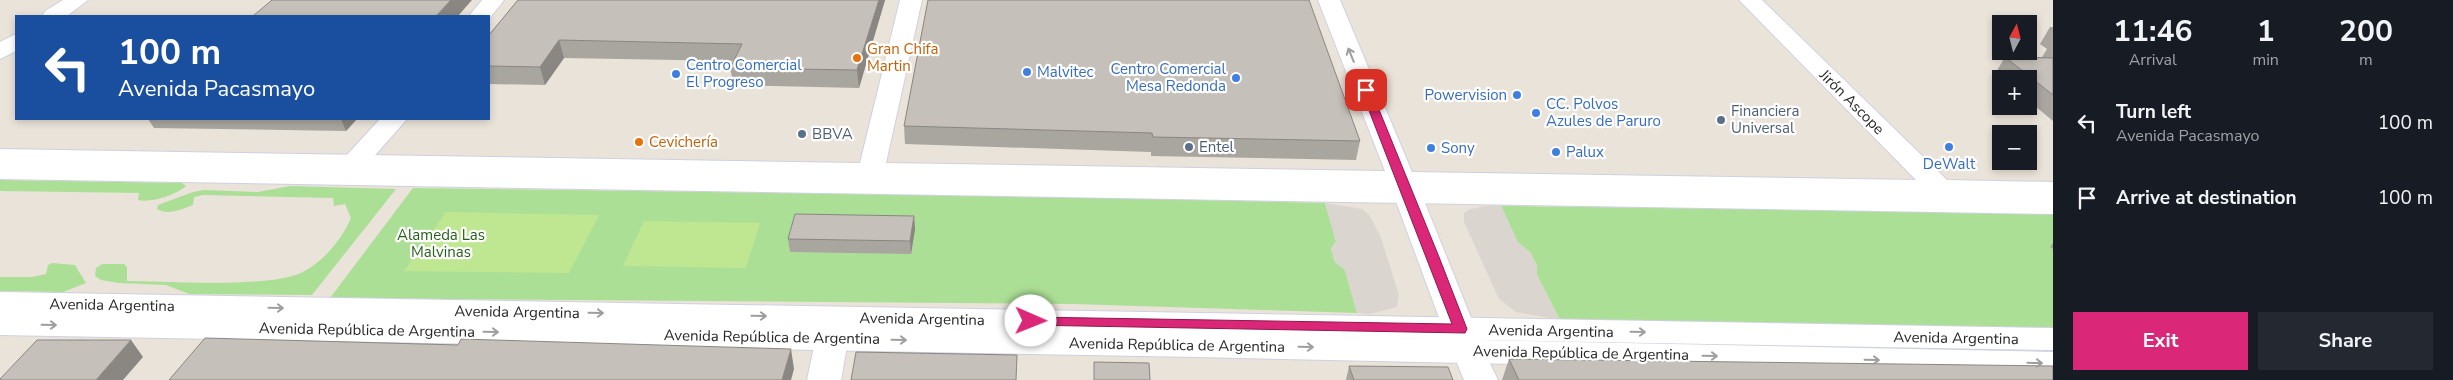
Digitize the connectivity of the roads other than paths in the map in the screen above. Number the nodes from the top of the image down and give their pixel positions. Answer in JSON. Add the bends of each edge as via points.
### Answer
{"nodes":[{"id":1,"x":77,"y":0,"type":"edge"},
{"id":2,"x":493,"y":0,"type":"edge"},
{"id":3,"x":911,"y":0,"type":"edge"},
{"id":4,"x":1329,"y":0,"type":"edge"},
{"id":5,"x":1750,"y":0,"type":"edge"},
{"id":6,"x":54,"y":15,"type":"edge"},
{"id":7,"x":481,"y":15,"type":"edge"},
{"id":8,"x":15,"y":42,"type":"edge"},
{"id":9,"x":0,"y":52,"type":"edge"},
{"id":10,"x":393,"y":120,"type":"edge"},
{"id":11,"x":0,"y":157,"type":"edge"},
{"id":12,"x":354,"y":163,"type":"junction"},
{"id":13,"x":0,"y":171,"type":"edge"},
{"id":14,"x":871,"y":172,"type":"junction"},
{"id":15,"x":1406,"y":188,"type":"junction"},
{"id":16,"x":2053,"y":190,"type":"edge"},
{"id":17,"x":1947,"y":196,"type":"junction"},
{"id":18,"x":2053,"y":204,"type":"edge"},
{"id":19,"x":0,"y":304,"type":"edge"},
{"id":20,"x":226,"y":317,"type":"junction"},
{"id":21,"x":0,"y":324,"type":"edge"},
{"id":22,"x":834,"y":328,"type":"junction"},
{"id":23,"x":1464,"y":340,"type":"junction"},
{"id":24,"x":2053,"y":340,"type":"edge"},
{"id":25,"x":192,"y":358,"type":"edge"},
{"id":26,"x":2053,"y":364,"type":"edge"},
{"id":27,"x":824,"y":380,"type":"edge"},
{"id":28,"x":1480,"y":380,"type":"edge"}],
"edges":[{"from":1,"to":6,"type":"street"},
{"from":2,"to":7,"type":"street"},
{"from":3,"to":14,"type":"street"},
{"from":15,"to":4,"type":"street","one_way":true},
{"from":5,"to":17,"type":"street","name":"Jirón Ascope"},
{"from":8,"to":9,"type":"street"},
{"from":10,"to":12,"type":"street"},
{"from":11,"to":12,"type":"street"},
{"from":12,"to":14,"type":"street"},
{"from":13,"to":15,"type":"street"},
{"from":14,"to":15,"type":"street"},
{"from":15,"to":17,"type":"street"},
{"from":15,"to":23,"type":"street"},
{"from":16,"to":17,"type":"street"},
{"from":17,"to":18,"type":"street"},
{"from":19,"to":20,"type":"street","name":"Avenida Argentina"},
{"from":21,"to":20,"type":"street","name":"Avenida República de Argentina","one_way":true},
{"from":20,"to":22,"type":"street","name":"Avenida República de Argentina","one_way":true},
{"from":20,"to":25,"type":"street"},
{"from":22,"to":23,"type":"street","name":"Avenida República de Argentina","one_way":true},
{"from":22,"to":27,"type":"street"},
{"from":23,"to":24,"type":"street","name":"Avenida Argentina","one_way":true},
{"from":23,"to":26,"type":"street","name":"Avenida República de Argentina","one_way":true},
{"from":23,"to":28,"type":"street"}]}
